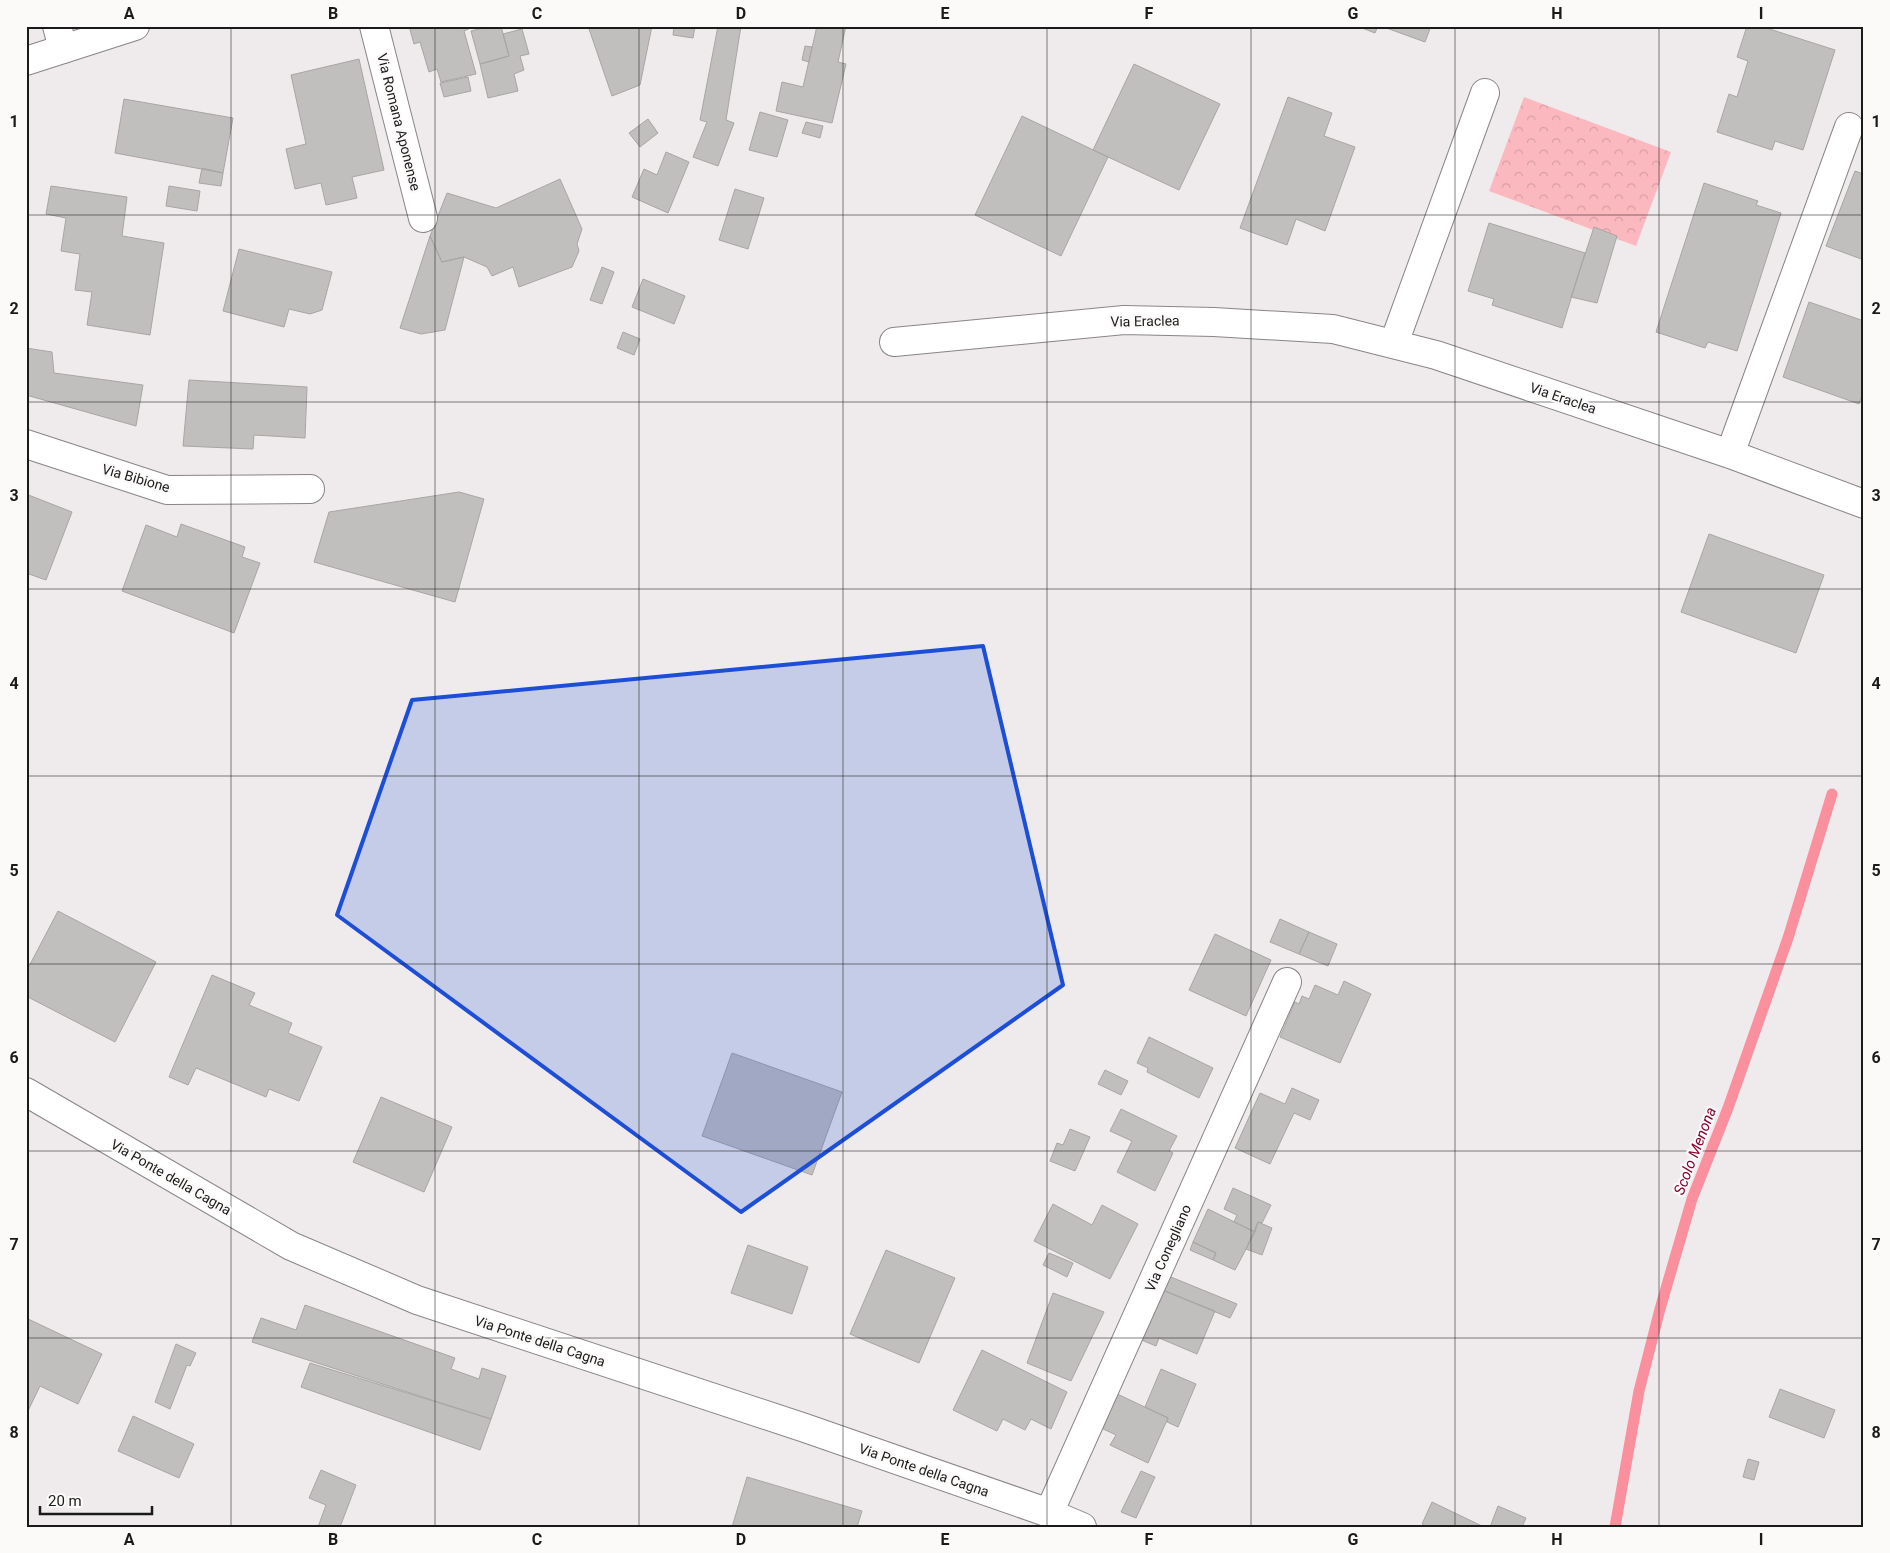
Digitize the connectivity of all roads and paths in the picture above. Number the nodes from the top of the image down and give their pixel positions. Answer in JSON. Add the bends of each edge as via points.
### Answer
{"nodes":[{"id":1,"x":135,"y":26,"type":"edge"},
{"id":2,"x":374,"y":26,"type":"edge"},
{"id":3,"x":60,"y":38,"type":"edge"},
{"id":4,"x":26,"y":61,"type":"edge"},
{"id":5,"x":1485,"y":93,"type":"dead end"},
{"id":6,"x":1849,"y":127,"type":"dead end"},
{"id":7,"x":423,"y":218,"type":"dead end"},
{"id":8,"x":894,"y":342,"type":"dead end"},
{"id":9,"x":1394,"y":344,"type":"junction"},
{"id":10,"x":26,"y":444,"type":"edge"},
{"id":11,"x":1730,"y":454,"type":"junction"},
{"id":12,"x":310,"y":489,"type":"dead end"},
{"id":13,"x":1864,"y":504,"type":"edge"},
{"id":14,"x":1287,"y":982,"type":"dead end"},
{"id":15,"x":26,"y":1092,"type":"edge"},
{"id":16,"x":1049,"y":1513,"type":"junction"},
{"id":17,"x":1082,"y":1527,"type":"edge"}],
"edges":[{"from":1,"to":3,"type":"street"},
{"from":2,"to":7,"type":"street","name":"Via Romana Aponense"},
{"from":3,"to":4,"type":"street"},
{"from":5,"to":9,"type":"street"},
{"from":6,"to":11,"type":"street"},
{"from":8,"to":9,"type":"street","name":"Via Eraclea","via":[[1124,320],[1333,328]]},
{"from":9,"to":11,"type":"street","name":"Via Eraclea","via":[[1436,355]]},
{"from":10,"to":12,"type":"street","name":"Via Bibione","via":[[167,490]]},
{"from":11,"to":13,"type":"street","name":"Via Eraclea"},
{"from":14,"to":16,"type":"street","name":"Via Conegliano"},
{"from":15,"to":16,"type":"street","name":"Via Ponte della Cagna","via":[[291,1246],[417,1300],[805,1428]]},
{"from":16,"to":17,"type":"street","name":"Via Ponte della Cagna"}]}
